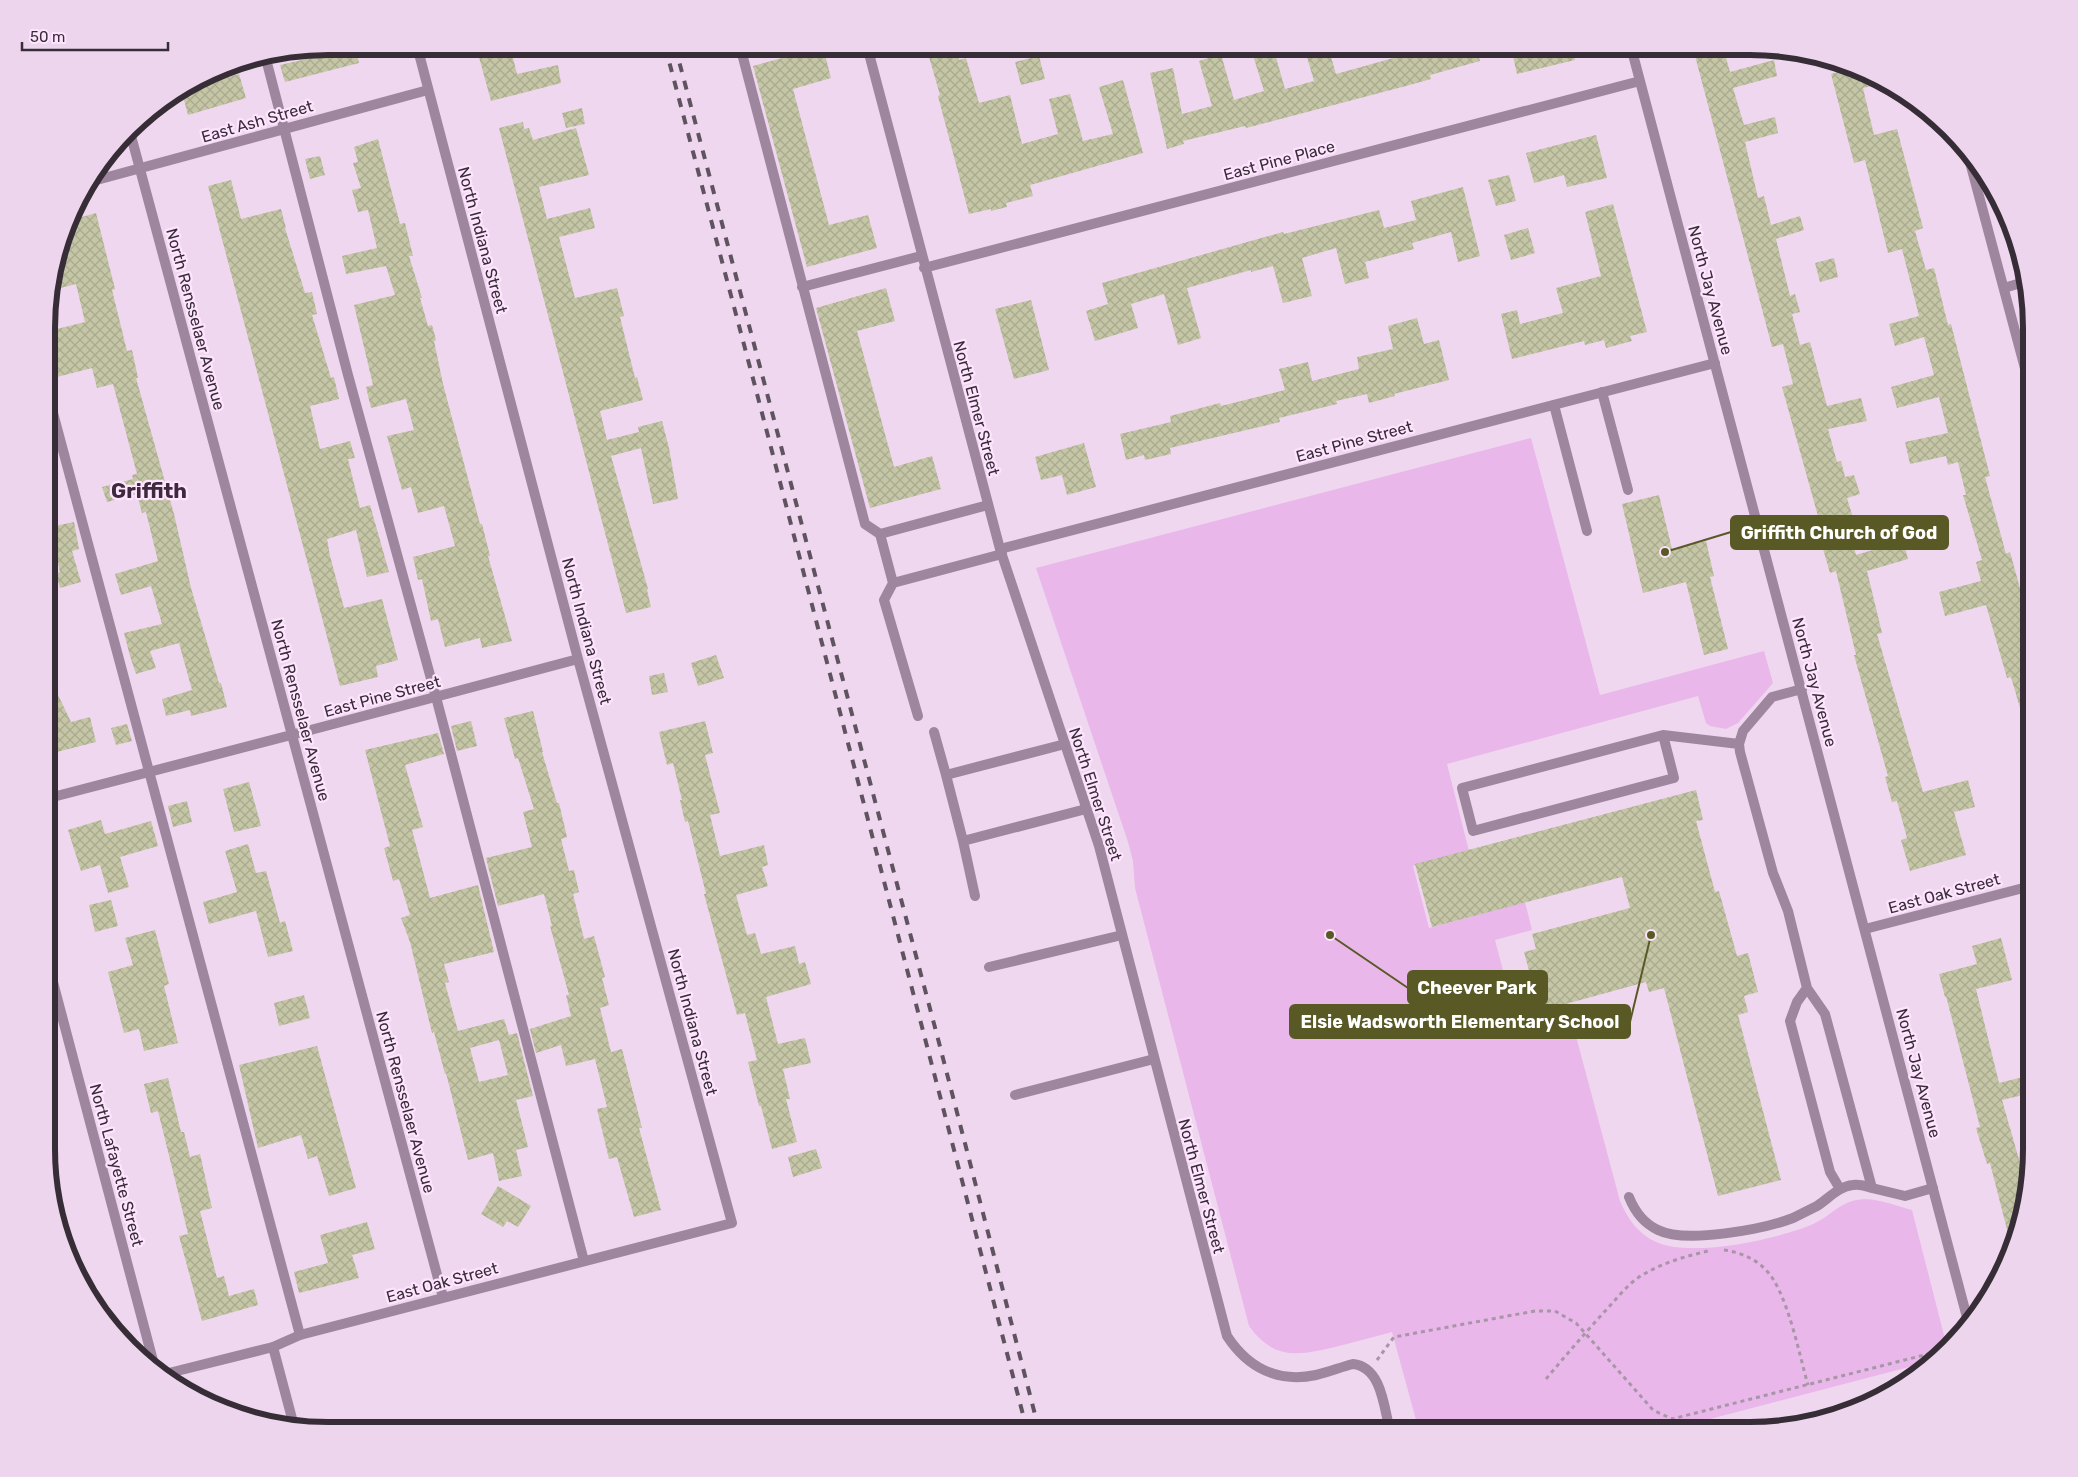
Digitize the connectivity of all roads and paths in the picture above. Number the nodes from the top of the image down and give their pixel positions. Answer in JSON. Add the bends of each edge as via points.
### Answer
{"nodes":[{"id":1,"x":419,"y":55,"type":"edge"},
{"id":2,"x":742,"y":55,"type":"edge"},
{"id":3,"x":870,"y":55,"type":"edge"},
{"id":4,"x":1633,"y":55,"type":"edge"},
{"id":5,"x":267,"y":62,"type":"edge"},
{"id":6,"x":1640,"y":81,"type":"junction"},
{"id":7,"x":428,"y":90,"type":"junction"},
{"id":8,"x":285,"y":129,"type":"junction"},
{"id":9,"x":132,"y":138,"type":"edge"},
{"id":10,"x":140,"y":168,"type":"junction"},
{"id":11,"x":1972,"y":169,"type":"edge"},
{"id":12,"x":100,"y":179,"type":"edge"},
{"id":13,"x":922,"y":256,"type":"junction"},
{"id":14,"x":924,"y":268,"type":"junction"},
{"id":15,"x":2019,"y":283,"type":"edge"},
{"id":16,"x":802,"y":287,"type":"junction"},
{"id":17,"x":2004,"y":288,"type":"junction"},
{"id":18,"x":2023,"y":360,"type":"edge"},
{"id":19,"x":1715,"y":363,"type":"junction"},
{"id":20,"x":1602,"y":392,"type":"junction"},
{"id":21,"x":1554,"y":404,"type":"junction"},
{"id":22,"x":55,"y":420,"type":"edge"},
{"id":23,"x":1628,"y":490,"type":"dead end"},
{"id":24,"x":988,"y":505,"type":"junction"},
{"id":25,"x":1587,"y":531,"type":"dead end"},
{"id":26,"x":880,"y":534,"type":"junction"},
{"id":27,"x":1001,"y":552,"type":"junction"},
{"id":28,"x":893,"y":583,"type":"junction"},
{"id":29,"x":578,"y":658,"type":"junction"},
{"id":30,"x":1802,"y":690,"type":"junction"},
{"id":31,"x":436,"y":697,"type":"junction"},
{"id":32,"x":918,"y":716,"type":"dead end"},
{"id":33,"x":934,"y":732,"type":"dead end"},
{"id":34,"x":292,"y":734,"type":"junction"},
{"id":35,"x":1663,"y":735,"type":"junction"},
{"id":36,"x":1065,"y":744,"type":"junction"},
{"id":37,"x":1739,"y":744,"type":"junction"},
{"id":38,"x":149,"y":771,"type":"junction"},
{"id":39,"x":946,"y":775,"type":"junction"},
{"id":40,"x":55,"y":796,"type":"edge"},
{"id":41,"x":1086,"y":809,"type":"junction"},
{"id":42,"x":963,"y":841,"type":"junction"},
{"id":43,"x":2023,"y":888,"type":"edge"},
{"id":44,"x":975,"y":896,"type":"dead end"},
{"id":45,"x":1865,"y":929,"type":"junction"},
{"id":46,"x":1122,"y":935,"type":"junction"},
{"id":47,"x":989,"y":967,"type":"dead end"},
{"id":48,"x":1807,"y":988,"type":"junction"},
{"id":49,"x":55,"y":990,"type":"edge"},
{"id":50,"x":1154,"y":1059,"type":"junction"},
{"id":51,"x":1015,"y":1095,"type":"dead end"},
{"id":52,"x":1872,"y":1188,"type":"junction"},
{"id":53,"x":1933,"y":1188,"type":"junction"},
{"id":54,"x":1840,"y":1189,"type":"junction"},
{"id":55,"x":1629,"y":1197,"type":"dead end"},
{"id":56,"x":732,"y":1223,"type":"joint"},
{"id":57,"x":584,"y":1261,"type":"junction"},
{"id":58,"x":443,"y":1297,"type":"junction"},
{"id":59,"x":1967,"y":1316,"type":"edge"},
{"id":60,"x":1584,"y":1333,"type":"junction"},
{"id":61,"x":300,"y":1335,"type":"junction"},
{"id":62,"x":272,"y":1347,"type":"junction"},
{"id":63,"x":1931,"y":1353,"type":"edge"},
{"id":64,"x":152,"y":1358,"type":"edge"},
{"id":65,"x":1369,"y":1370,"type":"junction"},
{"id":66,"x":172,"y":1372,"type":"edge"},
{"id":67,"x":1546,"y":1379,"type":"dead end"},
{"id":68,"x":1808,"y":1385,"type":"junction"},
{"id":69,"x":292,"y":1420,"type":"edge"},
{"id":70,"x":1388,"y":1422,"type":"edge"}],
"edges":[{"from":1,"to":7,"type":"street","name":"North Indiana Street"},
{"from":2,"to":16,"type":"street"},
{"from":3,"to":13,"type":"street","name":"North Elmer Street"},
{"from":4,"to":6,"type":"street","name":"North Jay Avenue"},
{"from":5,"to":8,"type":"street"},
{"from":6,"to":14,"type":"street","name":"East Pine Place"},
{"from":6,"to":19,"type":"street","name":"North Jay Avenue"},
{"from":7,"to":8,"type":"street","name":"East Ash Street"},
{"from":7,"to":29,"type":"street","name":"North Indiana Street"},
{"from":8,"to":10,"type":"street","name":"East Ash Street"},
{"from":8,"to":31,"type":"street","via":[[348,376]]},
{"from":9,"to":10,"type":"street","name":"North Rensselaer Avenue"},
{"from":10,"to":12,"type":"street","name":"East Ash Street"},
{"from":10,"to":34,"type":"street","name":"North Rensselaer Avenue"},
{"from":11,"to":17,"type":"street"},
{"from":13,"to":14,"type":"street","name":"North Elmer Street"},
{"from":13,"to":16,"type":"street"},
{"from":14,"to":24,"type":"street","name":"North Elmer Street"},
{"from":15,"to":17,"type":"street"},
{"from":16,"to":26,"type":"street","via":[[865,524]]},
{"from":17,"to":18,"type":"street"},
{"from":19,"to":20,"type":"street","name":"East Pine Street"},
{"from":19,"to":30,"type":"street","name":"North Jay Avenue"},
{"from":20,"to":21,"type":"street","name":"East Pine Street"},
{"from":20,"to":23,"type":"street"},
{"from":21,"to":25,"type":"street"},
{"from":21,"to":27,"type":"street","name":"East Pine Street"},
{"from":22,"to":38,"type":"street"},
{"from":24,"to":26,"type":"street"},
{"from":24,"to":27,"type":"street","name":"North Elmer Street"},
{"from":26,"to":28,"type":"street"},
{"from":27,"to":28,"type":"street","name":"East Pine Street"},
{"from":27,"to":36,"type":"street","name":"North Elmer Street"},
{"from":28,"to":32,"type":"street","via":[[884,600]]},
{"from":29,"to":31,"type":"street","name":"East Pine Street"},
{"from":29,"to":56,"type":"street","name":"North Indiana Street"},
{"from":30,"to":37,"type":"street","via":[[1772,697],[1743,730]]},
{"from":30,"to":45,"type":"street","name":"North Jay Avenue"},
{"from":31,"to":34,"type":"street","name":"East Pine Street"},
{"from":31,"to":57,"type":"street"},
{"from":33,"to":39,"type":"street"},
{"from":34,"to":38,"type":"street","name":"East Pine Street"},
{"from":34,"to":58,"type":"street","name":"North Rensselaer Avenue"},
{"from":35,"to":35,"type":"street","via":[[1462,788],[1473,831],[1674,778]]},
{"from":35,"to":37,"type":"street"},
{"from":36,"to":39,"type":"street"},
{"from":36,"to":41,"type":"street","name":"North Elmer Street"},
{"from":37,"to":48,"type":"street"},
{"from":38,"to":40,"type":"street","name":"East Pine Street"},
{"from":38,"to":61,"type":"street"},
{"from":39,"to":42,"type":"street"},
{"from":41,"to":42,"type":"street"},
{"from":41,"to":46,"type":"street","name":"North Elmer Street"},
{"from":42,"to":44,"type":"street"},
{"from":43,"to":45,"type":"street","name":"East Oak Street"},
{"from":45,"to":53,"type":"street","name":"North Jay Avenue"},
{"from":46,"to":47,"type":"street"},
{"from":46,"to":50,"type":"street","name":"North Elmer Street"},
{"from":48,"to":52,"type":"street","via":[[1825,1014]]},
{"from":48,"to":54,"type":"street","via":[[1790,1021],[1830,1172]]},
{"from":49,"to":64,"type":"street","name":"North Lafayette Street"},
{"from":50,"to":51,"type":"street"},
{"from":50,"to":65,"type":"street","name":"North Elmer Street","via":[[1223,1326],[1233,1346],[1255,1366],[1275,1375],[1305,1377],[1353,1364]]},
{"from":52,"to":53,"type":"street","via":[[1904,1196]]},
{"from":52,"to":54,"type":"street","via":[[1853,1185]]},
{"from":53,"to":59,"type":"street","name":"North Jay Avenue"},
{"from":54,"to":55,"type":"street","via":[[1812,1208],[1780,1223],[1732,1233],[1682,1235],[1658,1231],[1647,1224],[1633,1208]]},
{"from":56,"to":57,"type":"street","name":"East Oak Street"},
{"from":57,"to":58,"type":"street","name":"East Oak Street"},
{"from":58,"to":61,"type":"street","name":"East Oak Street"},
{"from":60,"to":65,"type":"path","via":[[1569,1317],[1555,1311],[1535,1311],[1394,1337]]},
{"from":60,"to":67,"type":"path"},
{"from":60,"to":68,"type":"path","via":[[1653,1410],[1672,1419]]},
{"from":60,"to":68,"type":"path","via":[[1623,1291],[1645,1273],[1692,1254],[1723,1250],[1737,1252],[1765,1268],[1772,1277],[1785,1305]]},
{"from":61,"to":62,"type":"street","name":"East Oak Street"},
{"from":62,"to":66,"type":"street","name":"East Oak Street"},
{"from":62,"to":69,"type":"street"},
{"from":63,"to":68,"type":"path"},
{"from":65,"to":70,"type":"street","via":[[1378,1384]]}]}
